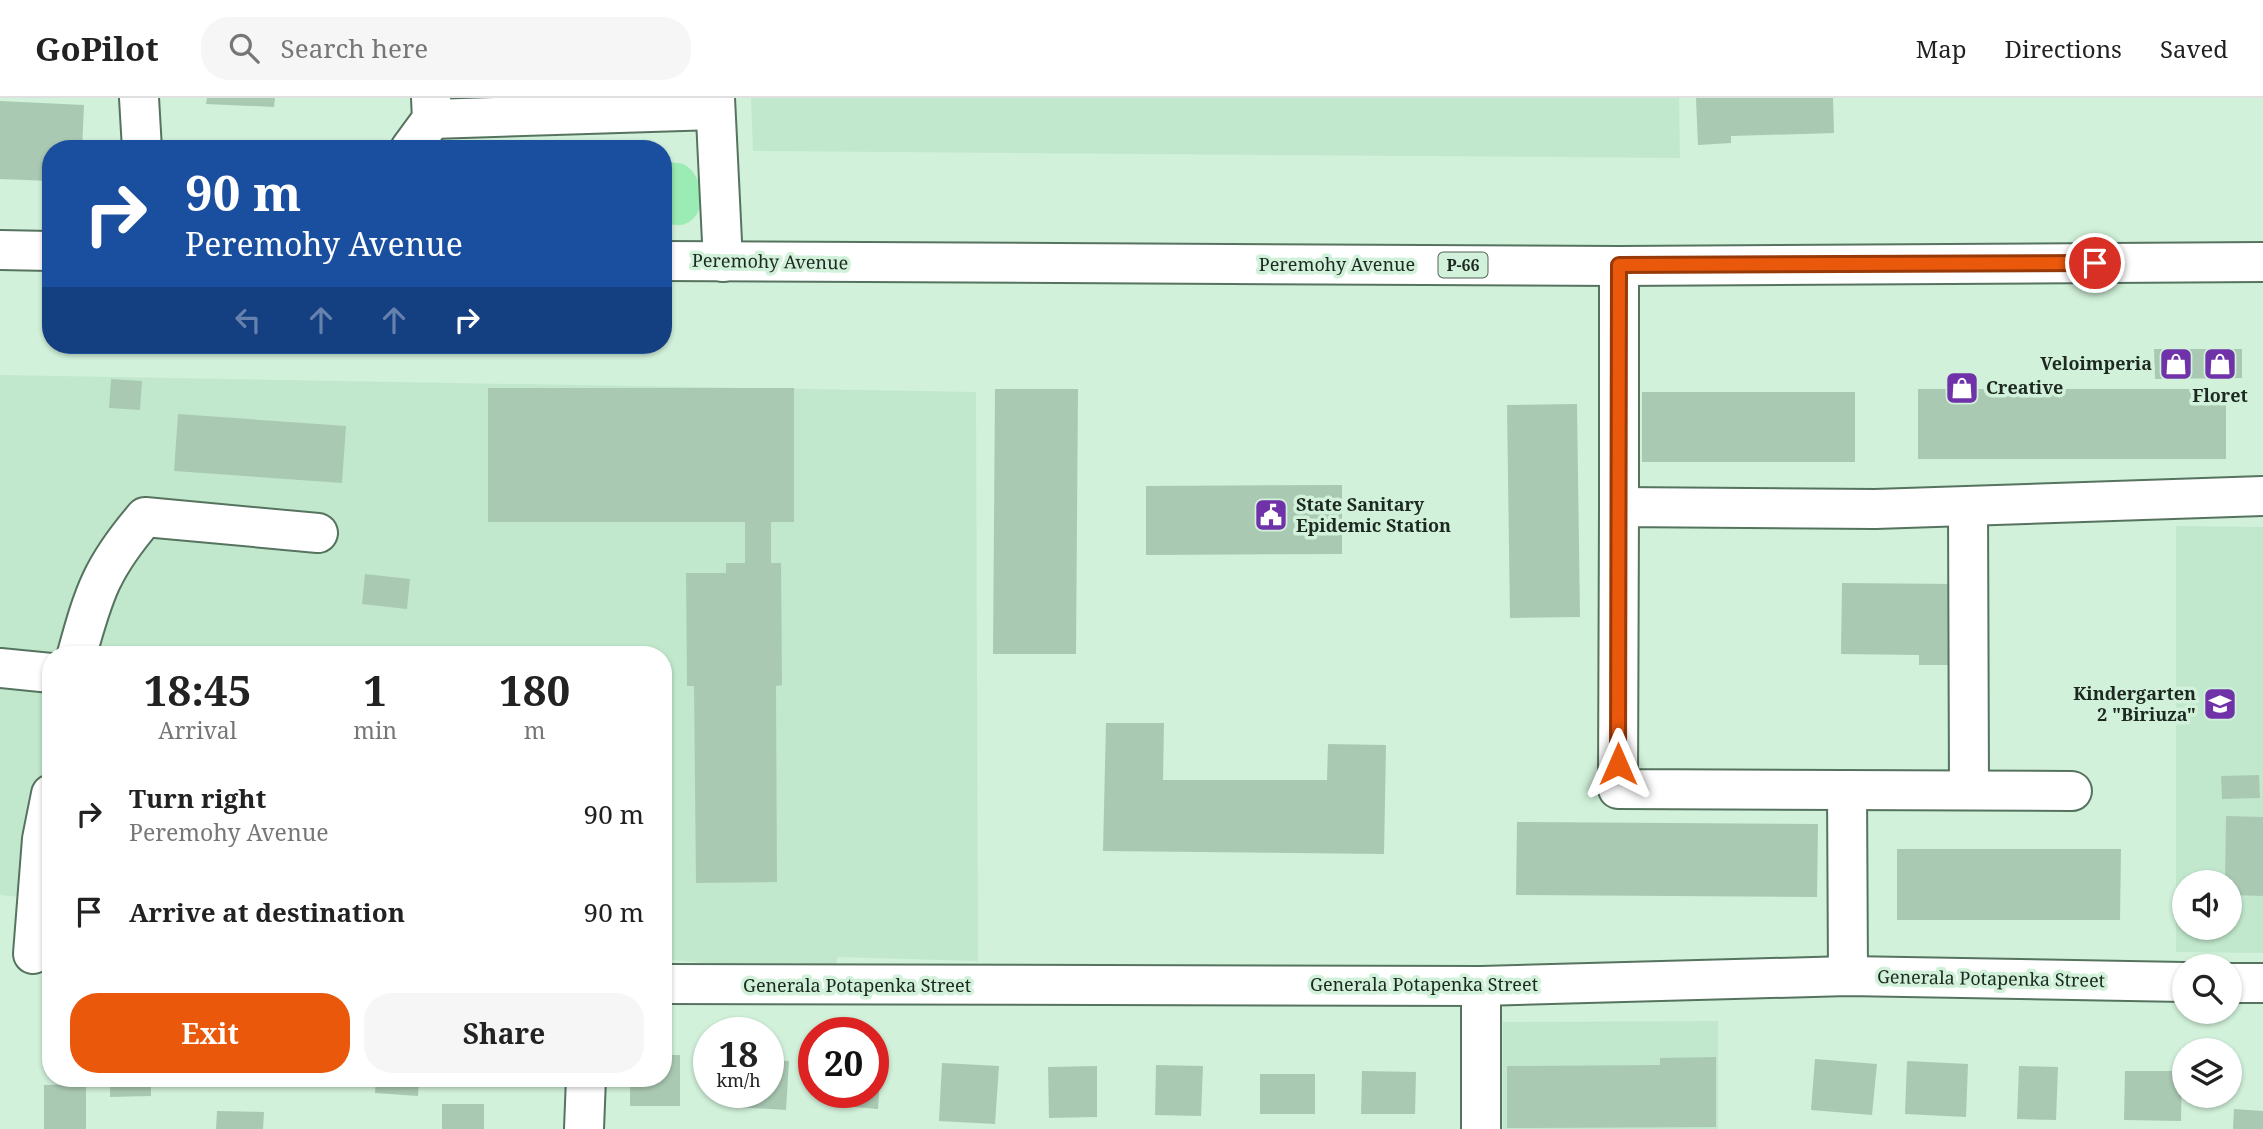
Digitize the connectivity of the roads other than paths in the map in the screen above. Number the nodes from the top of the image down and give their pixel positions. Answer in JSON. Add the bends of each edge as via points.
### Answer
{"nodes":[{"id":1,"x":139,"y":98,"type":"edge"},
{"id":2,"x":715,"y":104,"type":"edge"},
{"id":3,"x":432,"y":108,"type":"edge"},
{"id":4,"x":141,"y":140,"type":"edge"},
{"id":5,"x":415,"y":140,"type":"edge"},
{"id":6,"x":0,"y":250,"type":"edge"},
{"id":7,"x":42,"y":251,"type":"edge"},
{"id":8,"x":672,"y":261,"type":"edge"},
{"id":9,"x":723,"y":262,"type":"junction"},
{"id":10,"x":2263,"y":262,"type":"edge"},
{"id":11,"x":1619,"y":265,"type":"junction"},
{"id":12,"x":2263,"y":496,"type":"edge"},
{"id":13,"x":1619,"y":507,"type":"junction"},
{"id":14,"x":1968,"y":507,"type":"junction"},
{"id":15,"x":318,"y":533,"type":"dead end"},
{"id":16,"x":79,"y":646,"type":"edge"},
{"id":17,"x":0,"y":668,"type":"edge"},
{"id":18,"x":42,"y":672,"type":"edge"},
{"id":19,"x":1847,"y":790,"type":"junction"},
{"id":20,"x":1969,"y":790,"type":"junction"},
{"id":21,"x":2072,"y":791,"type":"dead end"},
{"id":22,"x":42,"y":847,"type":"edge"},
{"id":23,"x":28,"y":954,"type":"edge"},
{"id":24,"x":1848,"y":976,"type":"junction"},
{"id":25,"x":2172,"y":982,"type":"edge"},
{"id":26,"x":2242,"y":983,"type":"edge"},
{"id":27,"x":2263,"y":983,"type":"edge"},
{"id":28,"x":672,"y":984,"type":"edge"},
{"id":29,"x":1481,"y":986,"type":"junction"},
{"id":30,"x":586,"y":1087,"type":"edge"},
{"id":31,"x":584,"y":1129,"type":"edge"},
{"id":32,"x":1481,"y":1129,"type":"edge"}],
"edges":[{"from":1,"to":4,"type":"street"},
{"from":2,"to":3,"type":"street"},
{"from":2,"to":9,"type":"street"},
{"from":3,"to":5,"type":"street"},
{"from":6,"to":7,"type":"street"},
{"from":8,"to":9,"type":"street","name":"Peremohy Avenue","number":"Р-66"},
{"from":9,"to":11,"type":"street","name":"Peremohy Avenue","number":"Р-66"},
{"from":10,"to":11,"type":"street","name":"Peremohy Avenue","number":"Р-66"},
{"from":11,"to":13,"type":"street"},
{"from":12,"to":14,"type":"street"},
{"from":13,"to":14,"type":"street"},
{"from":13,"to":19,"type":"street","via":[[1618,789]]},
{"from":14,"to":20,"type":"street"},
{"from":15,"to":16,"type":"street","via":[[145,517],[114,552],[93,595]]},
{"from":17,"to":18,"type":"street"},
{"from":19,"to":20,"type":"street"},
{"from":19,"to":24,"type":"street"},
{"from":20,"to":21,"type":"street"},
{"from":22,"to":23,"type":"street"},
{"from":24,"to":25,"type":"street","name":"Generala Potapenka Street"},
{"from":24,"to":29,"type":"street","name":"Generala Potapenka Street"},
{"from":26,"to":27,"type":"street"},
{"from":28,"to":29,"type":"street","name":"Generala Potapenka Street"},
{"from":29,"to":32,"type":"street"},
{"from":30,"to":31,"type":"street"}]}
